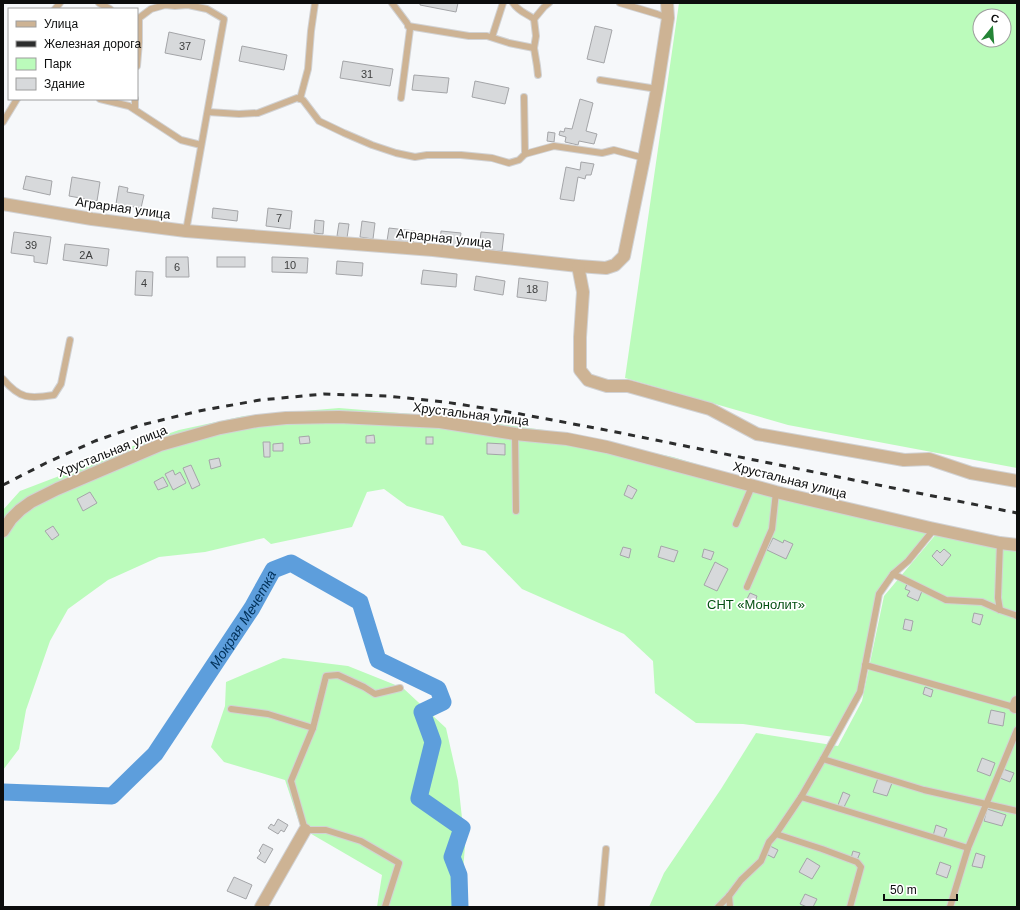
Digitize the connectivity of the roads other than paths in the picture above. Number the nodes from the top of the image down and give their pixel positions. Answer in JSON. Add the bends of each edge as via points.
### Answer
{"nodes":[{"id":1,"x":99,"y":3,"type":"edge"},
{"id":2,"x":315,"y":3,"type":"edge"},
{"id":3,"x":392,"y":3,"type":"edge"},
{"id":4,"x":503,"y":3,"type":"edge"},
{"id":5,"x":513,"y":3,"type":"edge"},
{"id":6,"x":549,"y":3,"type":"edge"},
{"id":7,"x":620,"y":3,"type":"edge"},
{"id":8,"x":667,"y":3,"type":"edge"},
{"id":9,"x":108,"y":8,"type":"edge"},
{"id":10,"x":138,"y":18,"type":"edge"},
{"id":11,"x":668,"y":18,"type":"junction"},
{"id":12,"x":534,"y":19,"type":"junction"},
{"id":13,"x":408,"y":26,"type":"junction"},
{"id":14,"x":492,"y":37,"type":"junction"},
{"id":15,"x":534,"y":48,"type":"junction"},
{"id":16,"x":138,"y":54,"type":"edge"},
{"id":17,"x":538,"y":75,"type":"dead end"},
{"id":18,"x":600,"y":80,"type":"dead end"},
{"id":19,"x":657,"y":89,"type":"junction"},
{"id":20,"x":524,"y":97,"type":"dead end"},
{"id":21,"x":401,"y":98,"type":"dead end"},
{"id":22,"x":300,"y":99,"type":"junction"},
{"id":23,"x":16,"y":100,"type":"edge"},
{"id":24,"x":104,"y":100,"type":"edge"},
{"id":25,"x":135,"y":100,"type":"edge"},
{"id":26,"x":135,"y":109,"type":"junction"},
{"id":27,"x":208,"y":112,"type":"junction"},
{"id":28,"x":3,"y":122,"type":"edge"},
{"id":29,"x":201,"y":145,"type":"junction"},
{"id":30,"x":525,"y":154,"type":"junction"},
{"id":31,"x":644,"y":158,"type":"junction"},
{"id":32,"x":3,"y":204,"type":"edge"},
{"id":33,"x":186,"y":231,"type":"junction"},
{"id":34,"x":578,"y":266,"type":"junction"},
{"id":35,"x":70,"y":340,"type":"dead end"},
{"id":36,"x":3,"y":379,"type":"edge"},
{"id":37,"x":515,"y":434,"type":"junction"},
{"id":38,"x":1017,"y":481,"type":"edge"},
{"id":39,"x":752,"y":486,"type":"junction"},
{"id":40,"x":776,"y":492,"type":"junction"},
{"id":41,"x":516,"y":511,"type":"dead end"},
{"id":42,"x":736,"y":524,"type":"dead end"},
{"id":43,"x":930,"y":528,"type":"junction"},
{"id":44,"x":3,"y":531,"type":"edge"},
{"id":45,"x":1000,"y":543,"type":"junction"},
{"id":46,"x":1017,"y":545,"type":"edge"},
{"id":47,"x":893,"y":574,"type":"junction"},
{"id":48,"x":747,"y":587,"type":"dead end"},
{"id":49,"x":1000,"y":610,"type":"junction"},
{"id":50,"x":1017,"y":616,"type":"edge"},
{"id":51,"x":865,"y":665,"type":"junction"},
{"id":52,"x":400,"y":688,"type":"dead end"},
{"id":53,"x":1016,"y":706,"type":"edge"},
{"id":54,"x":231,"y":709,"type":"dead end"},
{"id":55,"x":313,"y":728,"type":"junction"},
{"id":56,"x":1017,"y":730,"type":"edge"},
{"id":57,"x":823,"y":760,"type":"junction"},
{"id":58,"x":801,"y":797,"type":"junction"},
{"id":59,"x":987,"y":805,"type":"junction"},
{"id":60,"x":1017,"y":810,"type":"edge"},
{"id":61,"x":305,"y":830,"type":"junction"},
{"id":62,"x":776,"y":834,"type":"junction"},
{"id":63,"x":968,"y":848,"type":"junction"},
{"id":64,"x":606,"y":849,"type":"dead end"},
{"id":65,"x":729,"y":896,"type":"junction"},
{"id":66,"x":262,"y":907,"type":"edge"},
{"id":67,"x":385,"y":907,"type":"edge"},
{"id":68,"x":601,"y":907,"type":"edge"},
{"id":69,"x":718,"y":907,"type":"edge"},
{"id":70,"x":730,"y":907,"type":"edge"},
{"id":71,"x":850,"y":907,"type":"edge"},
{"id":72,"x":950,"y":907,"type":"edge"}],
"edges":[{"from":1,"to":9,"type":"lane"},
{"from":2,"to":22,"type":"lane","via":[[308,69]]},
{"from":3,"to":13,"type":"lane"},
{"from":4,"to":14,"type":"lane"},
{"from":5,"to":12,"type":"lane","via":[[523,14]]},
{"from":6,"to":12,"type":"lane"},
{"from":7,"to":11,"type":"lane"},
{"from":8,"to":11,"type":"street","name":"Аграрная улица"},
{"from":10,"to":16,"type":"lane"},
{"from":10,"to":27,"type":"lane","via":[[152,9],[165,5],[188,5],[207,9],[224,19]]},
{"from":11,"to":19,"type":"street","name":"Аграрная улица"},
{"from":12,"to":15,"type":"lane"},
{"from":13,"to":14,"type":"lane"},
{"from":13,"to":21,"type":"lane","via":[[410,29]]},
{"from":14,"to":15,"type":"lane"},
{"from":15,"to":17,"type":"lane"},
{"from":18,"to":19,"type":"lane"},
{"from":19,"to":31,"type":"street","name":"Аграрная улица"},
{"from":20,"to":30,"type":"lane"},
{"from":22,"to":27,"type":"lane","via":[[258,113]]},
{"from":22,"to":30,"type":"lane","via":[[319,121],[396,153],[415,157],[461,155],[492,158],[509,163],[519,160]]},
{"from":23,"to":28,"type":"lane"},
{"from":24,"to":26,"type":"lane"},
{"from":25,"to":26,"type":"lane"},
{"from":26,"to":29,"type":"lane","via":[[181,140]]},
{"from":27,"to":29,"type":"lane"},
{"from":29,"to":33,"type":"lane"},
{"from":30,"to":31,"type":"lane","via":[[554,146],[602,153],[614,150]]},
{"from":31,"to":34,"type":"street","name":"Аграрная улица","via":[[624,256],[615,265],[606,268]]},
{"from":32,"to":33,"type":"street","name":"Аграрная улица"},
{"from":33,"to":34,"type":"street","name":"Аграрная улица","via":[[433,250]]},
{"from":34,"to":38,"type":"street","via":[[583,292],[580,370],[588,380],[607,386],[628,386],[710,409],[757,434],[904,460],[929,460]]},
{"from":35,"to":36,"type":"lane","via":[[61,384],[54,395],[23,396]]},
{"from":37,"to":39,"type":"street","name":"Хрустальная улица","via":[[567,439],[607,447]]},
{"from":37,"to":41,"type":"lane"},
{"from":37,"to":44,"type":"street","name":"Хрустальная улица","via":[[440,422],[339,417],[286,418],[220,428],[160,445],[57,489],[20,510]]},
{"from":39,"to":40,"type":"street","name":"Хрустальная улица"},
{"from":39,"to":42,"type":"lane"},
{"from":40,"to":43,"type":"street","name":"Хрустальная улица"},
{"from":40,"to":48,"type":"lane","via":[[772,529]]},
{"from":43,"to":45,"type":"street","name":"Хрустальная улица"},
{"from":43,"to":47,"type":"lane","via":[[931,533],[908,561]]},
{"from":45,"to":46,"type":"street","name":"Хрустальная улица"},
{"from":45,"to":49,"type":"lane"},
{"from":47,"to":49,"type":"lane","via":[[946,600],[982,602]]},
{"from":47,"to":51,"type":"lane","via":[[879,594]]},
{"from":49,"to":50,"type":"lane"},
{"from":51,"to":53,"type":"lane"},
{"from":51,"to":57,"type":"lane","via":[[860,692]]},
{"from":52,"to":55,"type":"lane","via":[[375,694],[338,675],[326,676]]},
{"from":54,"to":55,"type":"lane","via":[[268,714]]},
{"from":55,"to":61,"type":"lane","via":[[291,781]]},
{"from":56,"to":59,"type":"lane"},
{"from":57,"to":58,"type":"lane"},
{"from":57,"to":59,"type":"lane","via":[[924,790]]},
{"from":58,"to":62,"type":"lane"},
{"from":58,"to":63,"type":"lane"},
{"from":59,"to":60,"type":"lane"},
{"from":59,"to":63,"type":"lane"},
{"from":61,"to":66,"type":"street"},
{"from":61,"to":67,"type":"lane","via":[[326,830],[361,841],[399,863]]},
{"from":62,"to":65,"type":"lane","via":[[769,842],[761,861]]},
{"from":62,"to":71,"type":"lane","via":[[858,862],[861,867]]},
{"from":63,"to":72,"type":"lane"},
{"from":64,"to":68,"type":"lane"},
{"from":65,"to":69,"type":"lane"},
{"from":65,"to":70,"type":"lane"}]}
